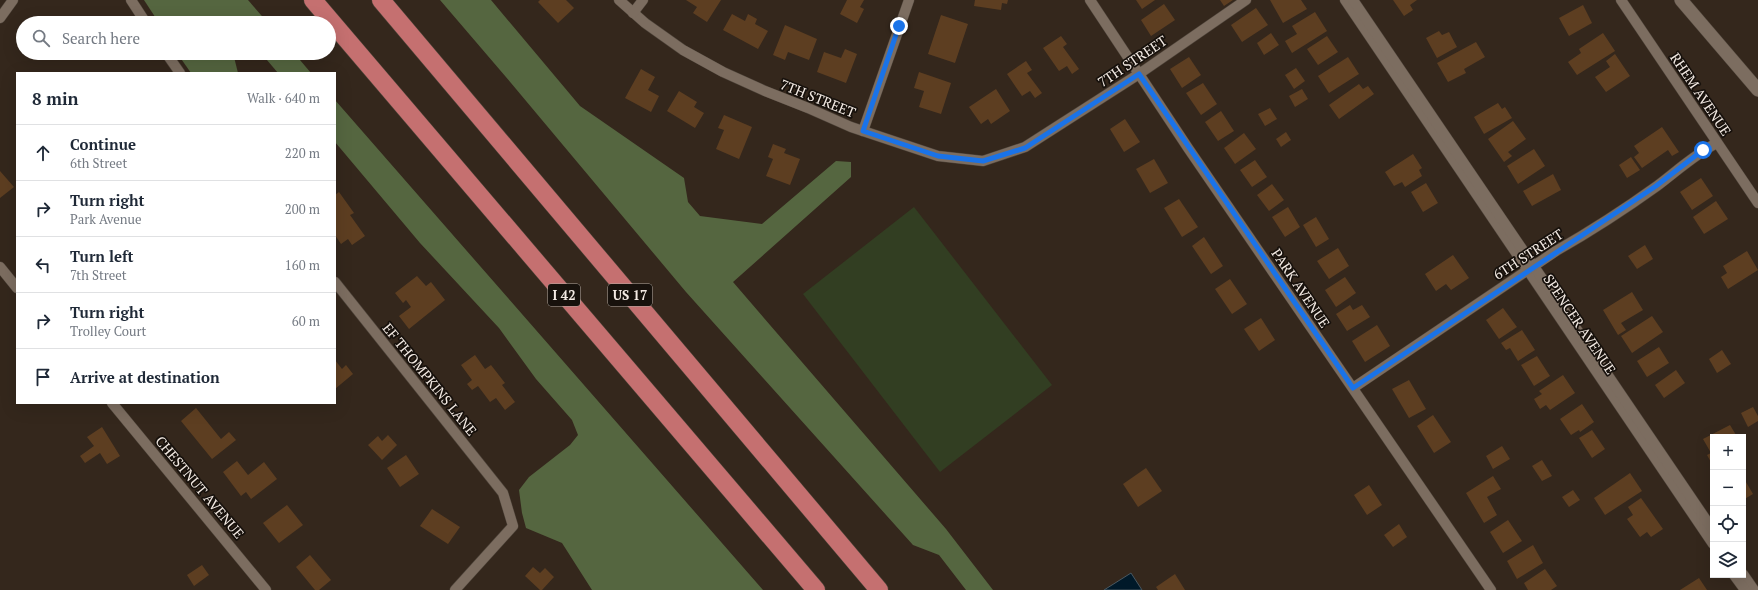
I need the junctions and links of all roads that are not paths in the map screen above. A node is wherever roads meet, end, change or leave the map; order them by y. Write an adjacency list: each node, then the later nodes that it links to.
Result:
1 (13, 0): 17 (street)
2 (131, 0): 15 (street)
3 (313, 0): 16 (highway, I 42)
4 (381, 0): 40 (highway, US 17)
5 (619, 0): 14 (street, 7TH STREET)
6 (643, 0): 14 (street)
7 (909, 0): 23 (street)
8 (1090, 0): 21 (street, PARK AVENUE)
9 (1246, 0): 21 (street, 7TH STREET)
10 (1344, 0): 27 (street, SPENCER AVENUE)
11 (1353, 0): 27 (street, SPENCER AVENUE)
12 (1621, 0): 24 (street, RHEM AVENUE)
13 (1682, 0): 22 (street)
14 (633, 12): 23 (street, 7TH STREET)
15 (141, 16)
16 (327, 16)
17 (0, 18)
18 (336, 27): 39 (highway, I 42)
19 (171, 60): 20 (street)
20 (179, 72)
21 (1139, 74): 23 (street, 7TH STREET); 30 (street, PARK AVENUE)
22 (1758, 90)
23 (863, 131)
24 (1717, 143): 25 (street, RHEM AVENUE); 27 (street, 6TH STREET)
25 (1758, 204)
26 (0, 267): 29 (street)
27 (1531, 269): 30 (street, 6TH STREET); 32 (street, SPENCER AVENUE); 33 (street, SPENCER AVENUE)
28 (336, 283): 38 (street, EF THOMPKINS LANE)
29 (16, 287)
30 (1353, 388): 41 (street, PARK AVENUE)
31 (113, 404): 37 (street, CHESTNUT AVENUE)
32 (1710, 526)
33 (1712, 542)
34 (1737, 578): 36 (street)
35 (1745, 578): 36 (street)
36 (1749, 588)
37 (266, 590)
38 (455, 590)
39 (816, 590)
40 (879, 590)
41 (1491, 590)

